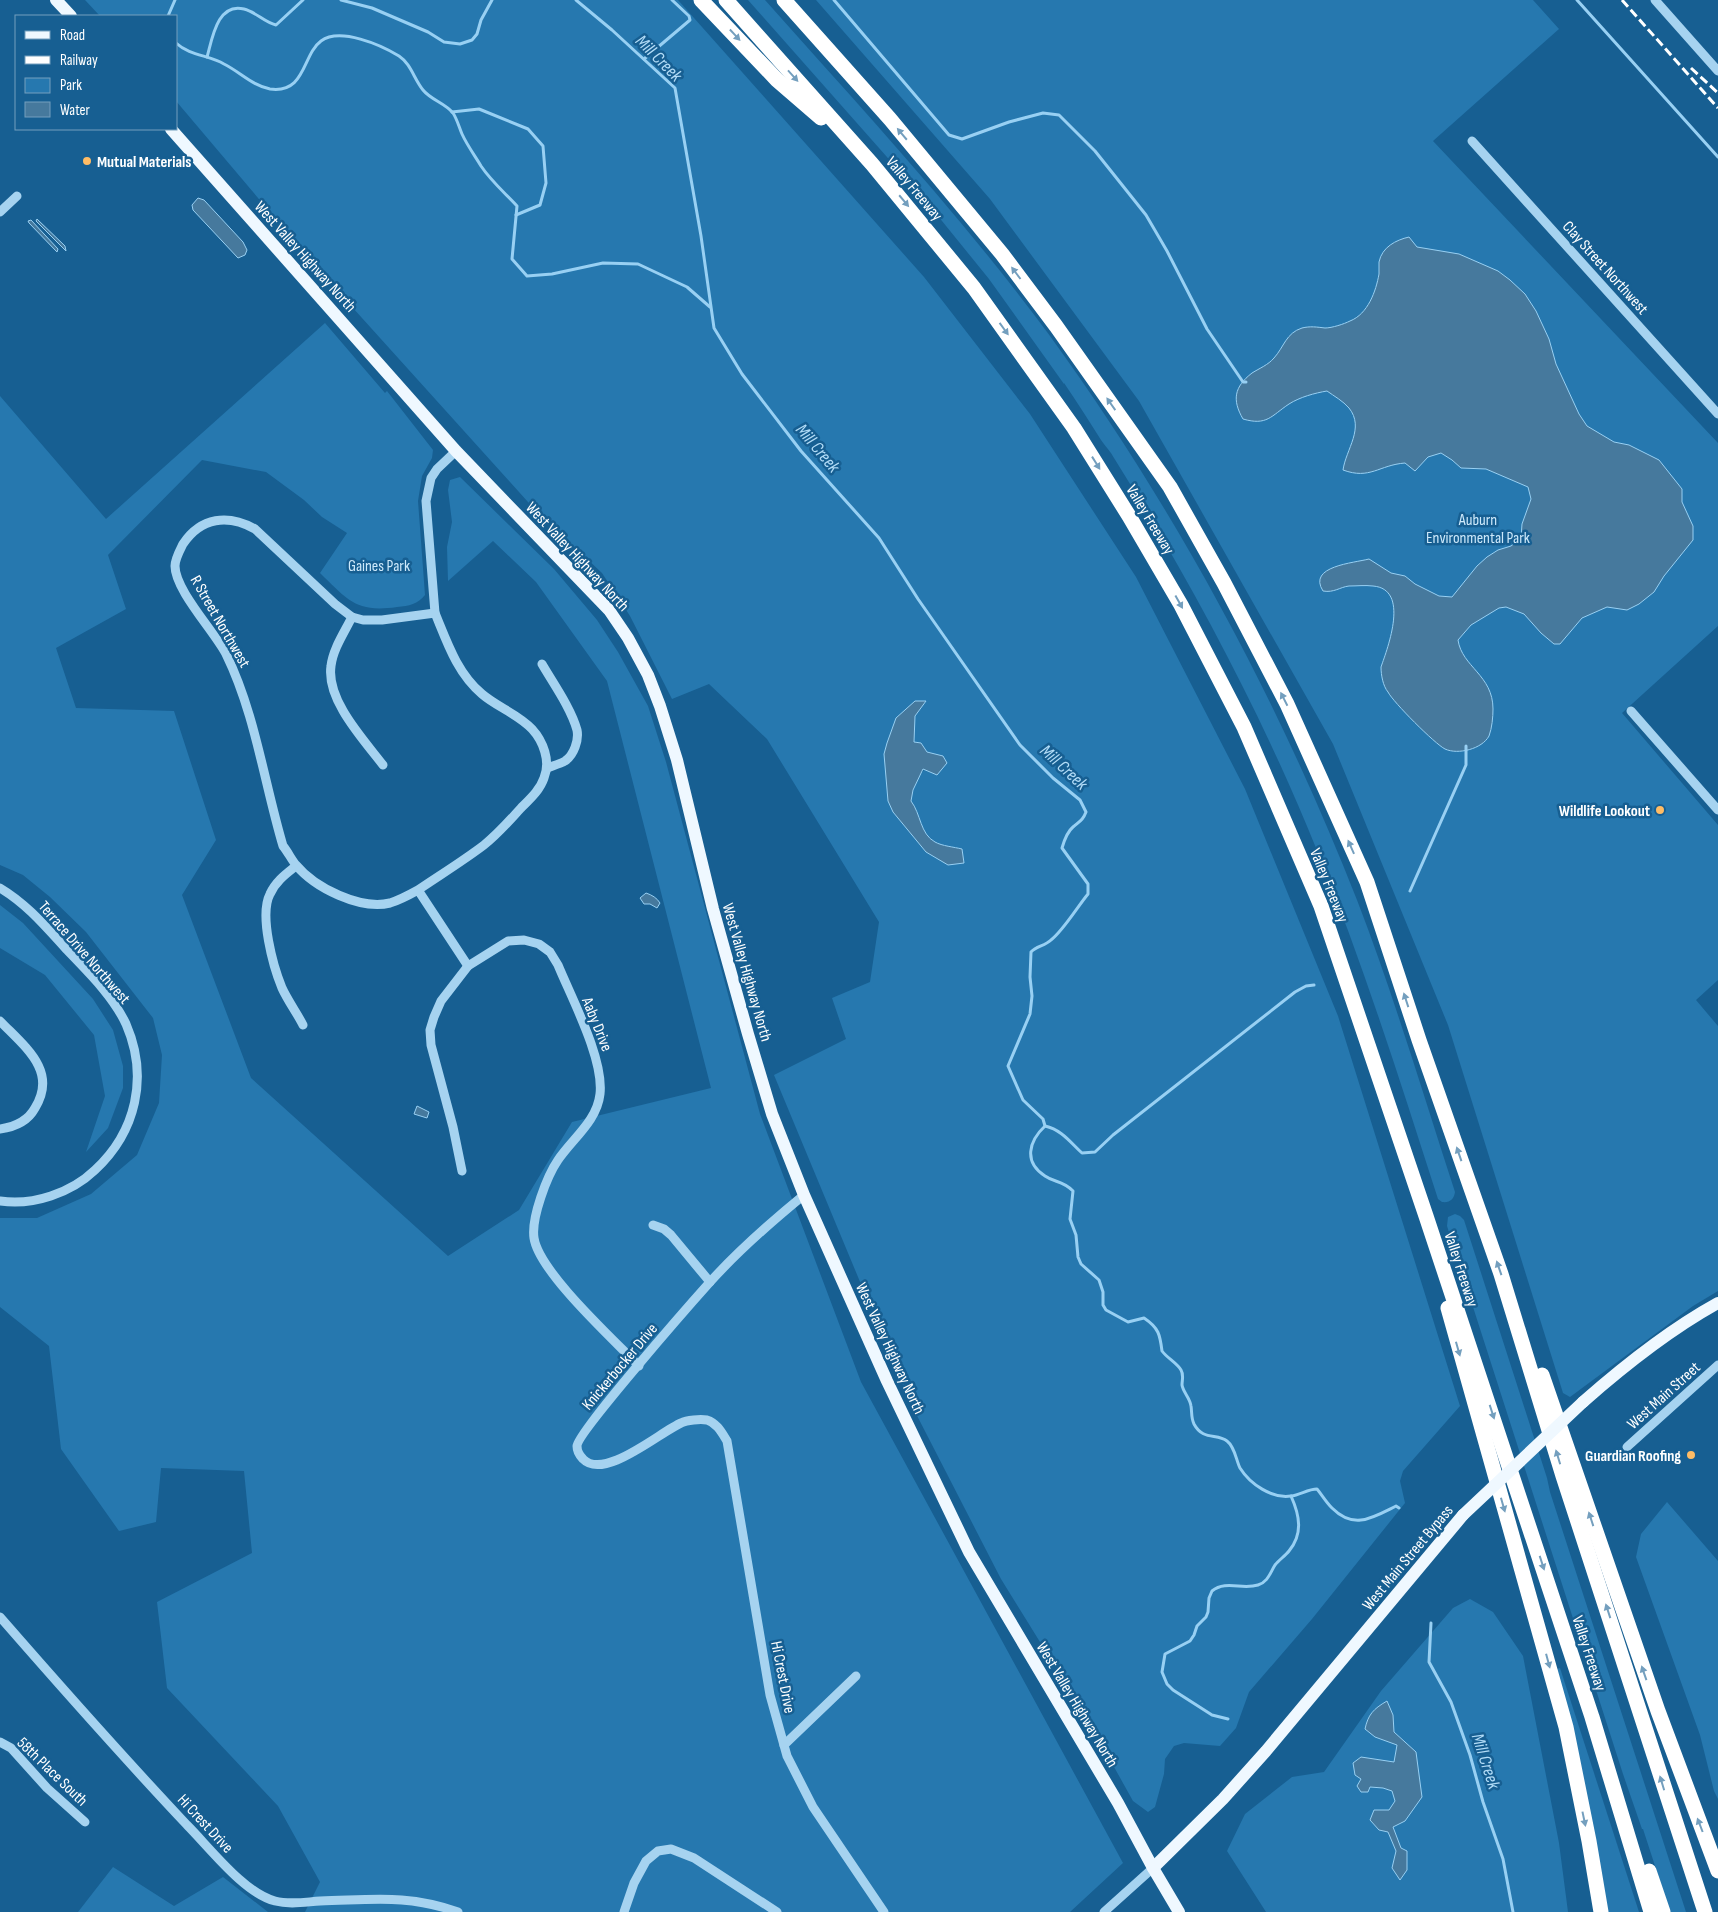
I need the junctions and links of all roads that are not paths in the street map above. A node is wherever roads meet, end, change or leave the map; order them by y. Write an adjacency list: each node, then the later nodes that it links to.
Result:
1 (56, 0): 6 (main road)
2 (701, 0): 10 (highway, one-way to 10)
3 (726, 0): 10 (highway, Valley Freeway, one-way to 10)
4 (786, 0): 35 (highway, Valley Freeway, one-way to 4)
5 (1655, 0): 7 (street)
6 (70, 15)
7 (1718, 71)
8 (172, 130): 14 (main road, West Valley Highway North)
9 (1472, 141): 13 (street, Clay Street Northwest)
10 (872, 164): 32 (highway, Valley Freeway, one-way to 32)
11 (17, 196): 12 (street)
12 (0, 212)
13 (1718, 414)
14 (456, 451): 15 (street); 30 (main road, West Valley Highway North)
15 (435, 613): 16 (street); 20 (street)
16 (352, 617): 19 (street); 22 (street, R Street Northwest)
17 (542, 664): 20 (street)
18 (1631, 711): 21 (street)
19 (384, 765)
20 (547, 768): 24 (street, R Street Northwest)
21 (1718, 810)
22 (296, 866): 24 (street, R Street Northwest); 27 (street)
23 (0, 888): 31 (street, Terrace Drive Northwest)
24 (418, 890): 25 (street)
25 (468, 966): 29 (street, Aaby Drive); 38 (street, Aaby Drive)
26 (0, 1022): 28 (street)
27 (303, 1025)
28 (0, 1129)
29 (462, 1172)
30 (804, 1194): 34 (street, Knickerbocker Drive); 47 (main road, West Valley Highway North)
31 (0, 1201)
32 (1426, 1216): 43 (highway, Valley Freeway, one-way to 43); 56 (highway, one-way to 56)
33 (653, 1225): 34 (street)
34 (710, 1282): 38 (street, Knickerbocker Drive)
35 (1507, 1292): 48 (highway, one-way to 35); 49 (highway, Valley Freeway, one-way to 35)
36 (1718, 1303): 47 (main road, West Main Street Bypass, bridge)
37 (1718, 1365): 40 (street, West Main Street)
38 (639, 1366): 39 (street, Knickerbocker Drive)
39 (716, 1425): 45 (street, Hi Crest Drive)
40 (1627, 1447)
41 (0, 1617): 50 (street, Hi Crest Drive)
42 (856, 1676): 45 (street)
43 (1592, 1717): 57 (highway, Valley Freeway); 58 (highway)
44 (0, 1742): 46 (street, 58th Place South)
45 (784, 1745): 53 (street, Hi Crest Drive)
46 (85, 1822)
47 (1153, 1868): 54 (street); 55 (main road, West Valley Highway North)
48 (1718, 1871)
49 (1699, 1893): 59 (highway, Valley Freeway); 60 (highway)
50 (458, 1912)
51 (624, 1912): 52 (street)
52 (777, 1912)
53 (884, 1912)
54 (1104, 1912)
55 (1179, 1912)
56 (1601, 1912)
57 (1651, 1912)
58 (1662, 1912)
59 (1705, 1912)
60 (1710, 1912)

